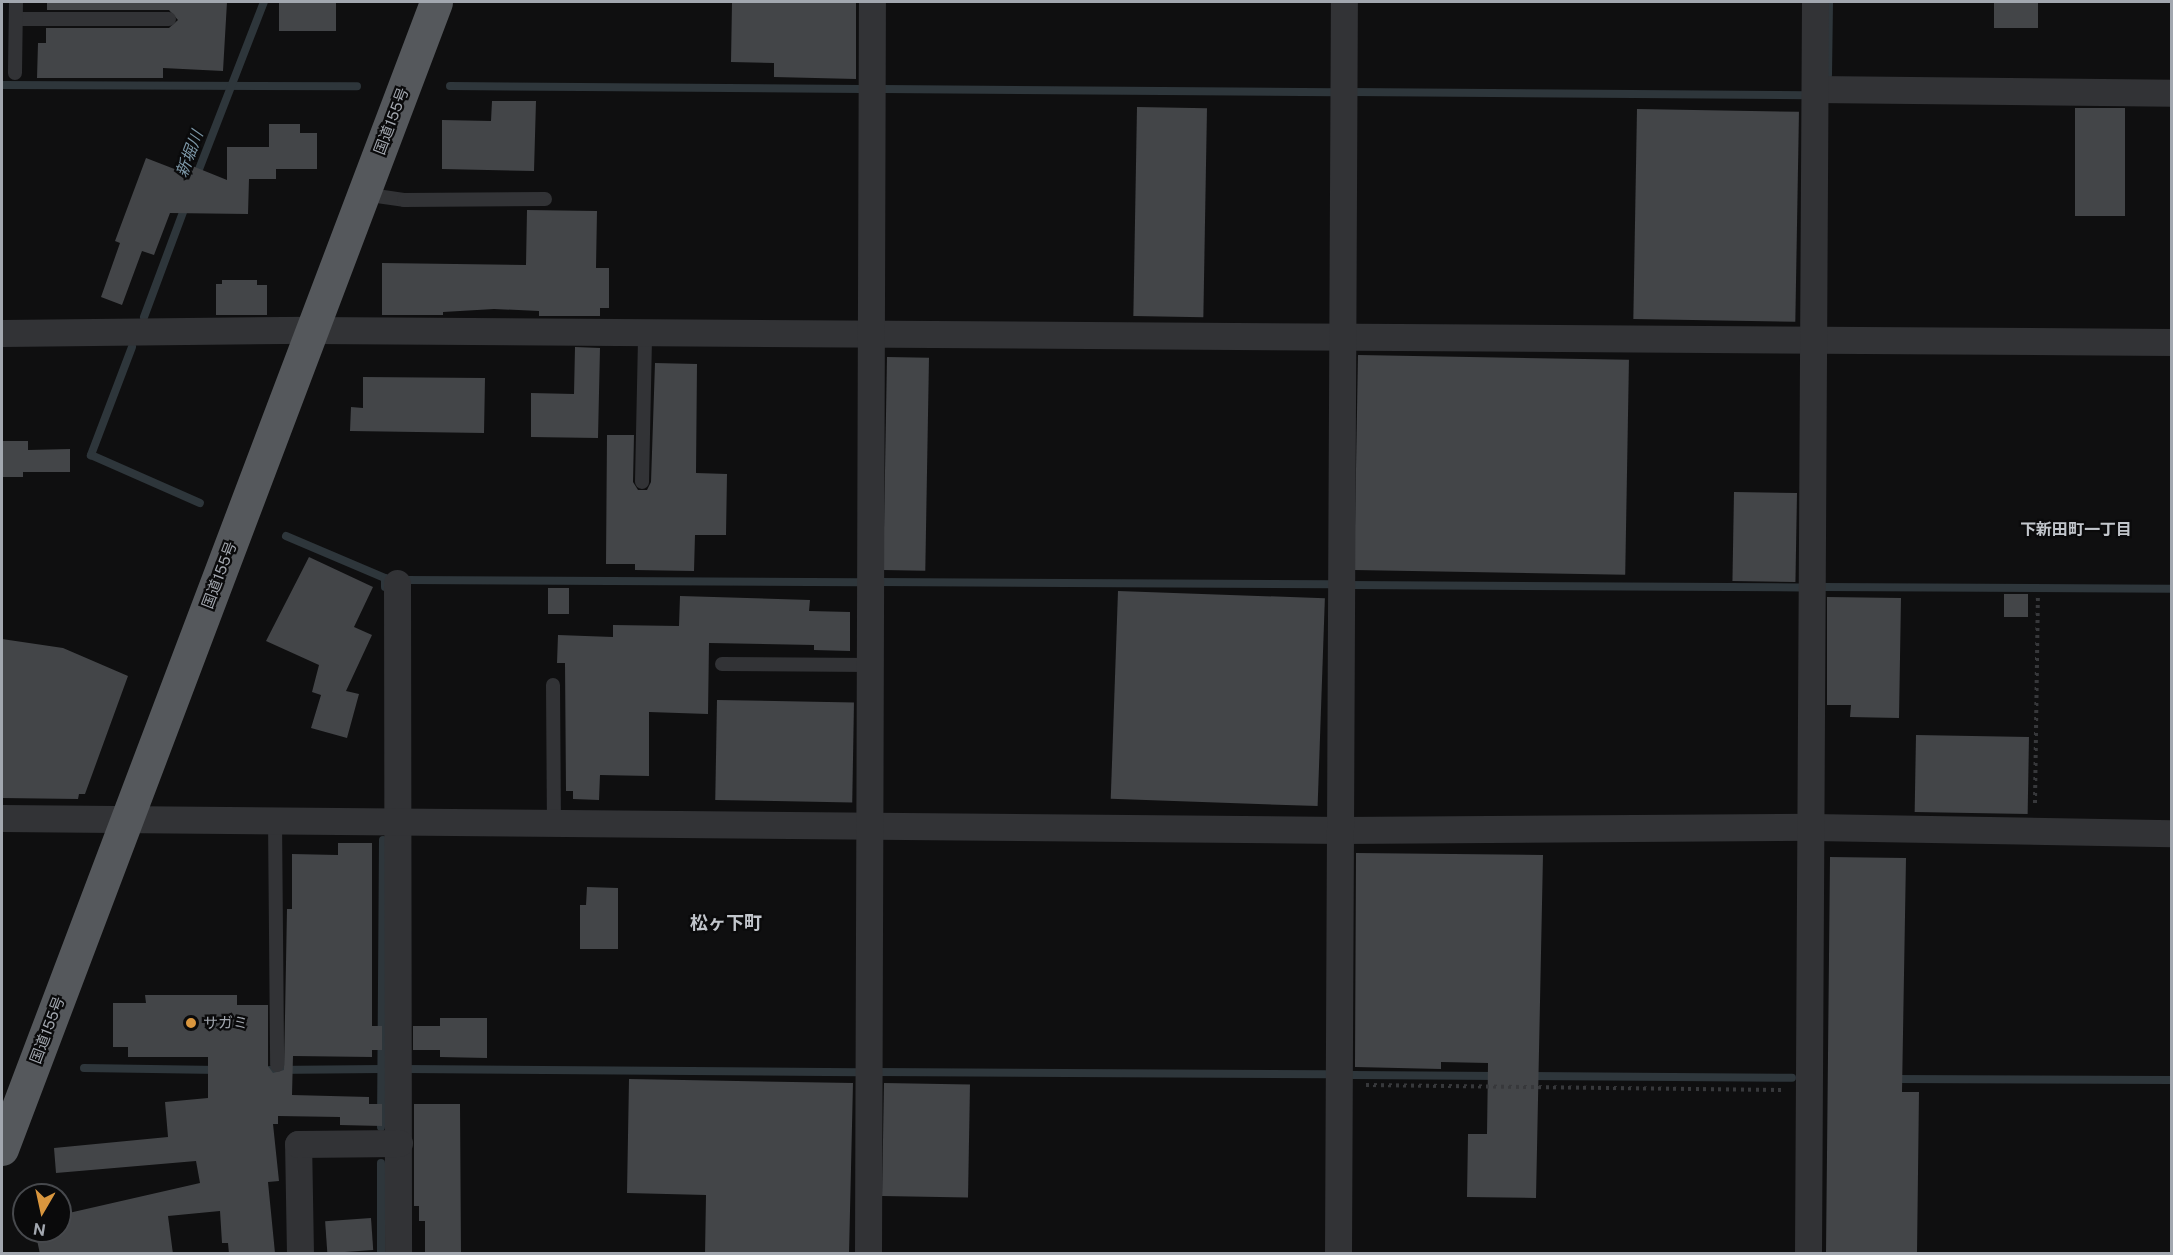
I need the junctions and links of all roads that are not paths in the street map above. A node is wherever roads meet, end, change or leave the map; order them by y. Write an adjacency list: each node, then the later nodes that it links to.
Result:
1 (16, 2): 6 (lane)
2 (436, 2): 11 (highway, 国道155号)
3 (872, 2): 16 (street)
4 (1344, 2): 17 (street)
5 (1815, 2): 9 (street)
6 (15, 19): 7 (lane); 8 (lane)
7 (169, 19)
8 (15, 73)
9 (1815, 89): 10 (street); 18 (street)
10 (2172, 93)
11 (363, 194): 12 (lane); 13 (highway, 国道155号)
12 (545, 199)
13 (312, 330): 14 (street); 15 (street); 26 (highway, 国道155号)
14 (2, 333)
15 (645, 334): 16 (street); 20 (lane)
16 (871, 335): 17 (street); 23 (street)
17 (1340, 338): 18 (street); 32 (street)
18 (1814, 342): 19 (street); 31 (street)
19 (2172, 342)
20 (642, 482)
21 (397, 583): 28 (street)
22 (722, 664): 23 (lane)
23 (870, 664): 30 (street)
24 (553, 685): 29 (lane)
25 (2, 818): 26 (street)
26 (126, 819): 27 (street); 36 (highway, 国道155号)
27 (275, 819): 28 (street); 34 (lane)
28 (399, 820): 29 (street); 35 (street)
29 (554, 822): 30 (street)
30 (870, 825): 32 (street); 39 (street)
31 (1813, 827): 32 (street); 33 (street); 41 (street)
32 (1341, 830): 40 (street)
33 (2172, 833)
34 (278, 1065)
35 (399, 1143): 37 (street); 38 (street)
36 (2, 1149)
37 (300, 1254)
38 (398, 1254)
39 (868, 1254)
40 (1338, 1254)
41 (1808, 1254)

